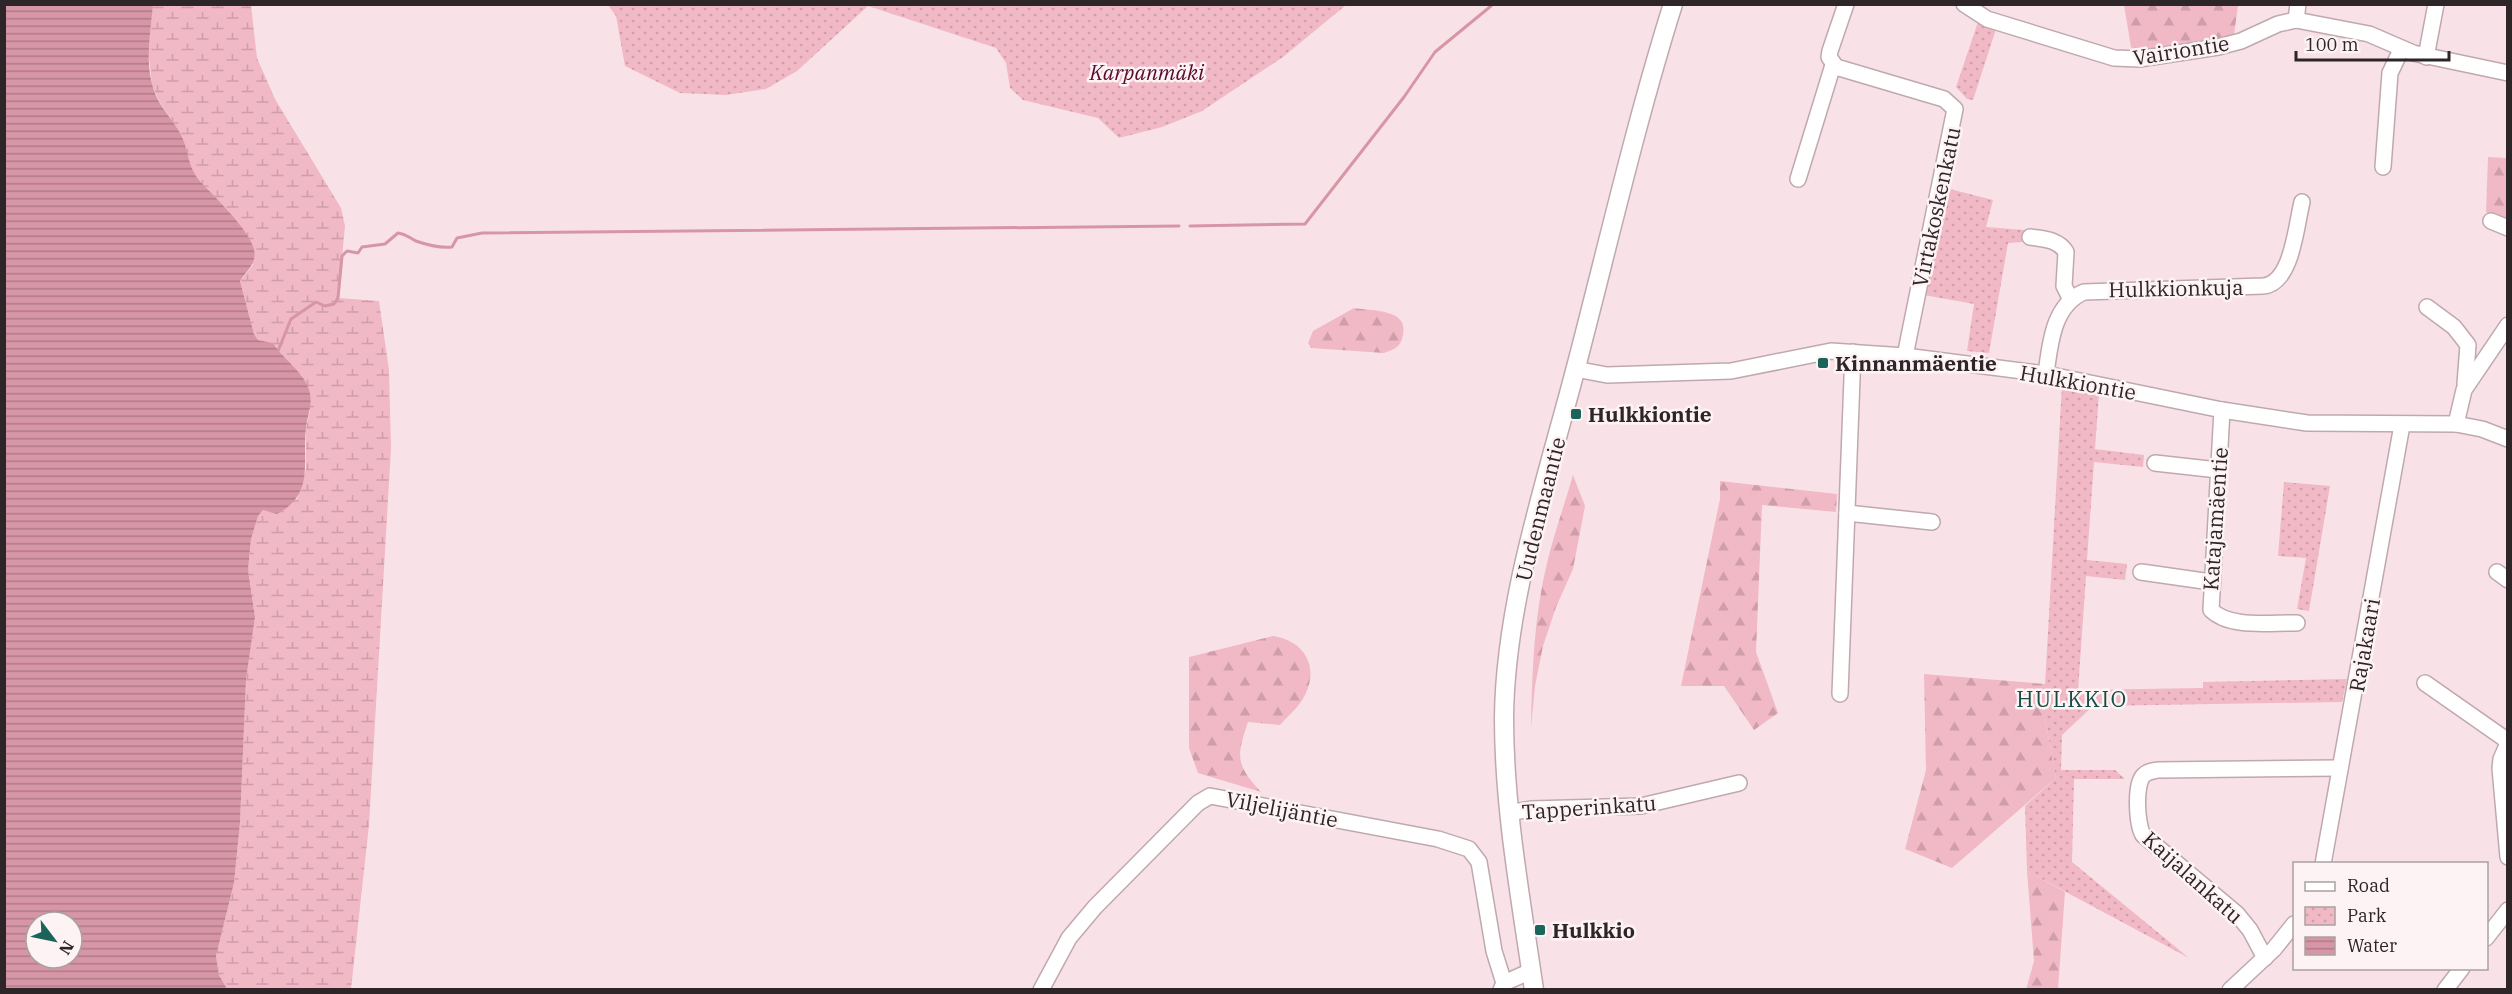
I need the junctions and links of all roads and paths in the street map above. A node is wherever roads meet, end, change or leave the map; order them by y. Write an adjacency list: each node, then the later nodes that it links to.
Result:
1 (1672, 4): 22 (main road, Uudenmaantie)
2 (1846, 4): 9 (street)
3 (1964, 4): 6 (street, Vairiontie)
4 (2298, 4): 6 (street)
5 (2436, 4): 8 (street)
6 (2296, 20): 7 (street)
7 (2401, 50): 8 (street); 11 (street)
8 (2426, 57): 10 (street)
9 (1833, 65): 12 (street); 21 (street, Virtakoskenkatu)
10 (2508, 74)
11 (2384, 167)
12 (1798, 179)
13 (2302, 202): 17 (street, Hulkkionkuja)
14 (2491, 220): 15 (street)
15 (2508, 228)
16 (2030, 237): 17 (street)
17 (2071, 300): 23 (street)
18 (2427, 307): 24 (street)
19 (2508, 325): 24 (street)
20 (1853, 352): 21 (street, Hulkkiontie); 22 (street, Hulkkiontie); 31 (street)
21 (1905, 356): 23 (street, Hulkkiontie)
22 (1575, 369): 41 (main road, Uudenmaantie)
23 (2046, 374): 25 (street, Hulkkiontie)
24 (2464, 390): 26 (street)
25 (2222, 410): 27 (street, Hulkkiontie); 30 (street, Katajamäentie)
26 (2456, 424): 27 (street, Hulkkiontie); 28 (street, Hulkkiontie)
27 (2402, 425): 39 (street, Rajakaari)
28 (2508, 439)
29 (2156, 463): 30 (street)
30 (2218, 470): 34 (street, Katajamäentie)
31 (1847, 513): 32 (street); 37 (street)
32 (1932, 522)
33 (2141, 572): 34 (street)
34 (2211, 582): 35 (street, Katajamäentie)
35 (2297, 623)
36 (2426, 683): 38 (street)
37 (1840, 694)
38 (2508, 742): 42 (street)
39 (2340, 768): 43 (street, Rajakaari); 47 (street, Kaijalankatu)
40 (1739, 783): 41 (street, Tapperinkatu)
41 (1509, 813): 49 (main road, Uudenmaantie)
42 (2508, 857)
43 (2323, 862)
44 (2508, 910): 46 (street)
45 (2293, 926): 47 (street)
46 (2488, 937)
47 (2265, 958): 53 (street)
48 (2461, 970): 54 (street)
49 (1532, 971): 50 (street); 52 (main road, Uudenmaantie)
50 (1503, 986): 51 (street, Viljelijäntie)
51 (1041, 990)
52 (1534, 990)
53 (2230, 990)
54 (2445, 990)

